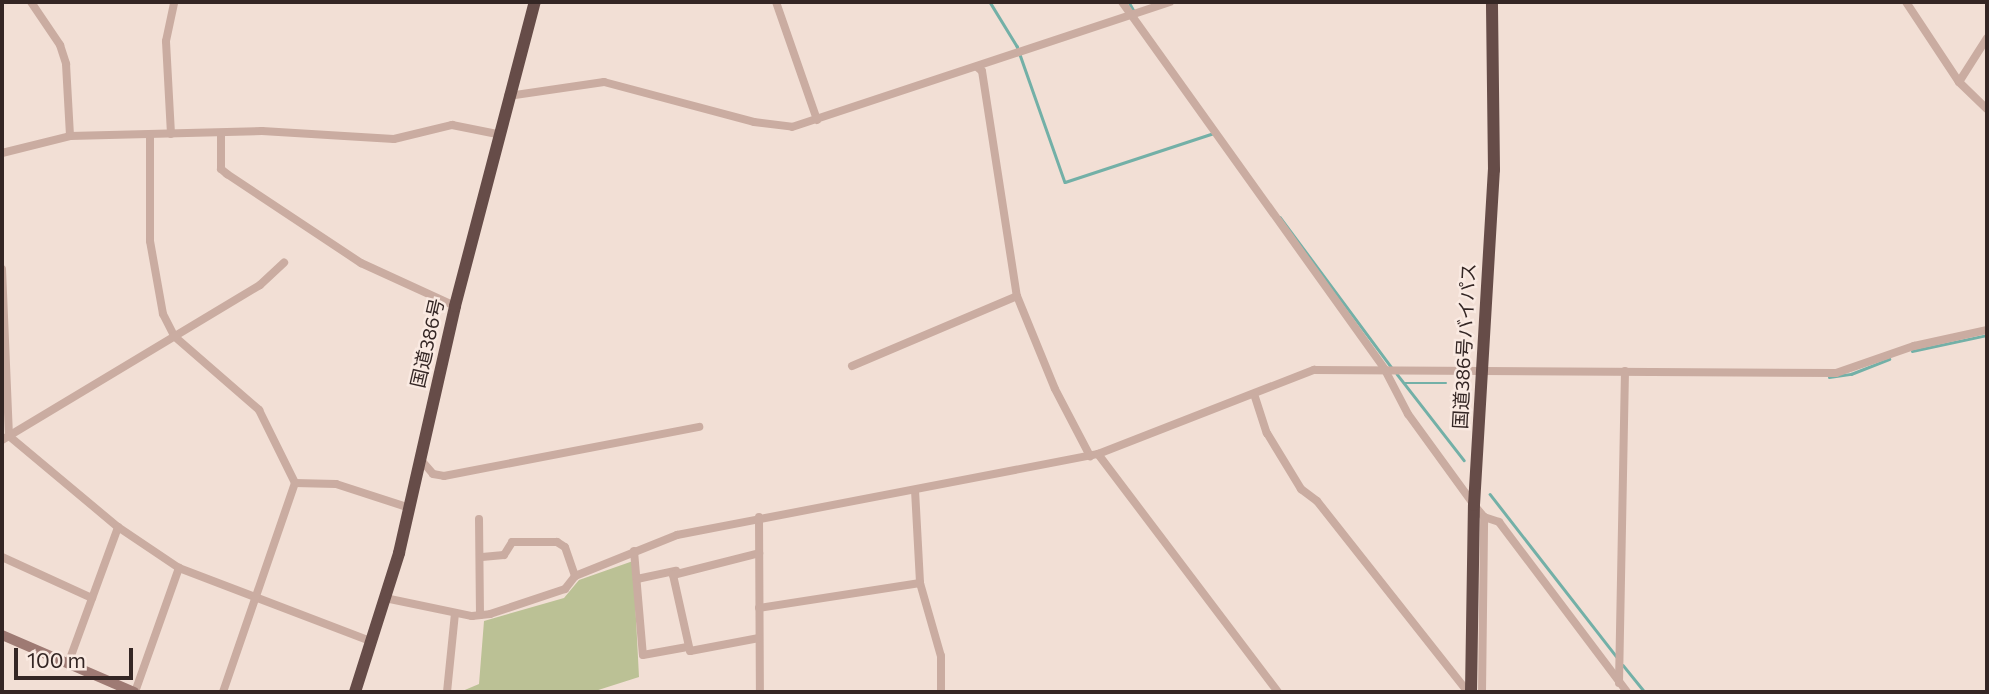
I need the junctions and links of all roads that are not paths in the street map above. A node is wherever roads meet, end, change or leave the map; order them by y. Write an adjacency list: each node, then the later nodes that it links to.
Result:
1 (31, 2): 20 (street)
2 (173, 2): 16 (street)
3 (535, 2): 13 (highway, 国道386号)
4 (776, 2): 15 (street)
5 (1122, 2): 9 (street)
6 (1171, 2): 9 (street)
7 (1492, 2): 31 (highway, 国道386号バイパス)
8 (1906, 2): 12 (street)
9 (1129, 15): 11 (street); 32 (street)
10 (1987, 38): 12 (street)
11 (977, 67): 15 (street); 25 (street)
12 (1959, 82): 14 (street)
13 (508, 96): 15 (street); 17 (highway, 国道386号)
14 (1987, 109)
15 (817, 120)
16 (171, 134): 18 (street); 19 (street)
17 (497, 134): 19 (street); 26 (highway, 国道386号)
18 (150, 135): 20 (street); 29 (street)
19 (221, 135): 26 (street)
20 (70, 136): 21 (street)
21 (2, 153): 22 (street)
22 (2, 162)
23 (285, 263): 29 (street)
24 (2, 269): 27 (street)
25 (1017, 296): 30 (street); 37 (street)
26 (455, 306): 38 (highway, 国道386号)
27 (4, 317): 36 (street)
28 (1987, 330): 33 (street)
29 (174, 335): 36 (street); 39 (street)
30 (852, 366)
31 (1482, 369): 32 (street); 33 (street); 41 (highway, 国道386号バイパス)
32 (1385, 370): 34 (street); 41 (street)
33 (1625, 374): 67 (street)
34 (1255, 397): 37 (street); 75 (street)
35 (699, 426): 38 (street)
36 (5, 438): 46 (street)
37 (1094, 455): 40 (street); 74 (street)
38 (421, 460): 42 (highway, 国道386号)
39 (295, 482): 42 (street); 56 (street)
40 (915, 490): 43 (street); 55 (street)
41 (1474, 505): 44 (street); 75 (highway, 国道386号バイパス)
42 (410, 508): 58 (highway, 国道386号)
43 (759, 517): 47 (street); 48 (street)
44 (1484, 517): 67 (street); 76 (street)
45 (479, 519): 50 (street)
46 (118, 527): 51 (street); 57 (street)
47 (634, 551): 53 (street); 54 (street)
48 (759, 553): 52 (street); 59 (street)
49 (2, 557): 57 (street)
50 (482, 557): 53 (street); 61 (street)
51 (179, 568): 56 (street); 68 (street)
52 (676, 571): 54 (street); 65 (street)
53 (575, 576): 61 (street)
54 (637, 579): 65 (street)
55 (920, 583): 59 (street); 73 (street)
56 (258, 594): 64 (street); 69 (street)
57 (92, 598): 66 (street)
58 (385, 598): 60 (street); 64 (highway, 国道386号)
59 (759, 608): 63 (street)
60 (455, 613): 61 (street); 71 (street)
61 (480, 615)
62 (3, 636): 66 (main road)
63 (759, 638): 65 (street); 72 (street)
64 (370, 640): 70 (highway, 国道386号)
65 (687, 647)
66 (68, 664): 68 (main road)
67 (1619, 683): 77 (street)
68 (135, 692)
69 (223, 692)
70 (355, 692)
71 (447, 692)
72 (760, 692)
73 (941, 692)
74 (1278, 692)
75 (1470, 692)
76 (1482, 692)
77 (1627, 692)

